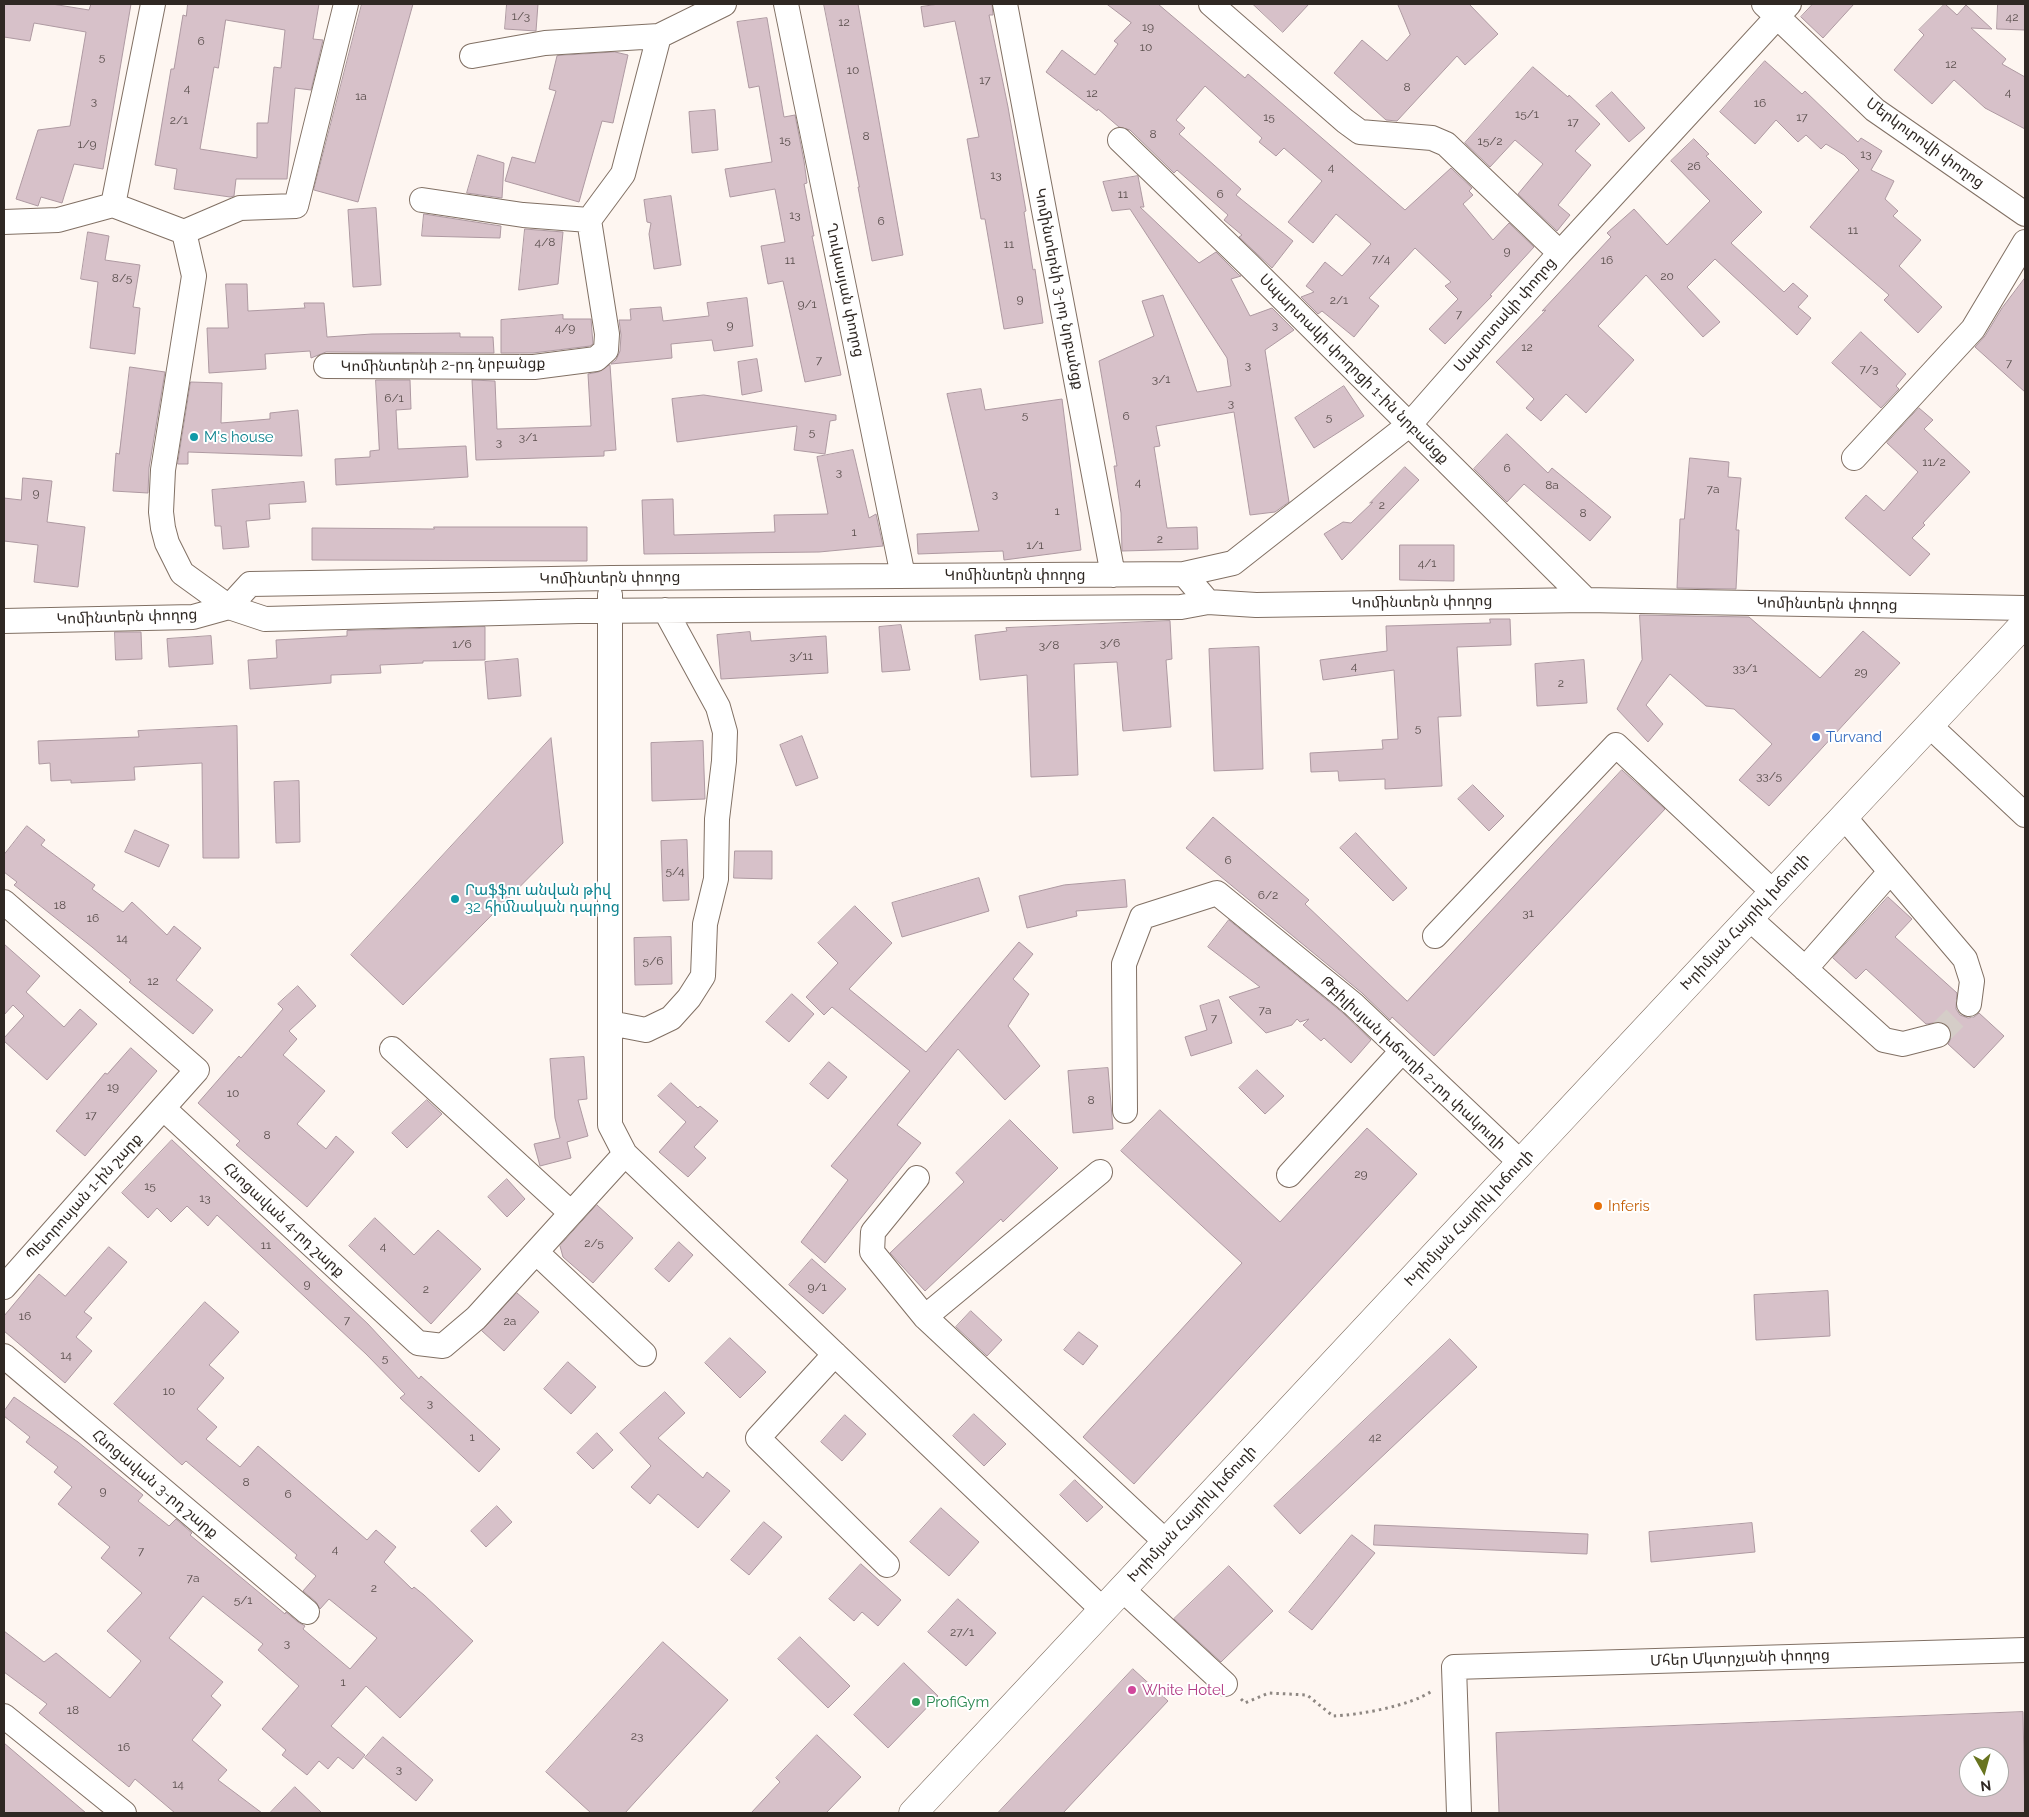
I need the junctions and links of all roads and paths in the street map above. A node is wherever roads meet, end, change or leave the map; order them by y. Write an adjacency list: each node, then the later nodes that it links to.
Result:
1 (153, 4): 12 (street)
2 (346, 4): 16 (street)
3 (724, 4): 8 (street)
4 (786, 4): 24 (street, Ղուկասյան փողոց)
5 (1005, 4): 23 (street, Կոմինտերնի 3-րդ նրբանցք)
6 (1211, 4): 18 (street)
7 (1777, 8): 13 (street, Մերկուրովի փողոց); 18 (street, Սպարտակի փողոց)
8 (659, 36): 9 (street); 14 (street)
9 (472, 56)
10 (1120, 140): 20 (street, Սպարտակի փողոցի 1-ին նրբանցք)
11 (422, 200): 14 (street)
12 (113, 205): 15 (street); 16 (street)
13 (2025, 214)
14 (589, 220): 19 (street, Կոմինտերնի 2-րդ նրբանցք)
15 (4, 222)
16 (184, 232): 28 (street, Կոմինտերն փողոց)
17 (2025, 242): 21 (street)
18 (1560, 253): 20 (street, Սպարտակի փողոց)
19 (326, 366)
20 (1410, 424): 22 (street, Սպարտակի փողոց); 26 (street, Սպարտակի փողոցի 1-ին նրբանցք)
21 (1854, 458)
22 (1184, 574): 23 (street, Կոմինտերն փողոց); 27 (street)
23 (1113, 575): 24 (street, Կոմինտերն փողոց)
24 (903, 576): 25 (street, Կոմինտերն փողոց)
25 (610, 578): 28 (street, Կոմինտերն փողոց); 31 (street)
26 (1586, 600): 27 (street, Կոմինտերն փողոց); 29 (street, Կոմինտերն փողոց)
27 (1208, 602): 30 (street, Կոմինտերն փողոց)
28 (229, 607): 31 (street, Կոմինտերն փողոց); 32 (street, Կոմինտերն փողոց)
29 (2025, 608)
30 (665, 610): 31 (street, Կոմինտերն փողոց); 44 (street)
31 (610, 611): 44 (street)
32 (4, 621)
33 (2025, 622): 34 (highway, Խրիմյան Հայրիկ խճուղի)
34 (1930, 726): 35 (street); 36 (highway, Խրիմյան Հայրիկ խճուղի)
35 (2025, 815)
36 (1844, 817): 37 (street); 38 (highway, Խրիմյան Հայրիկ խճուղի)
37 (1890, 872): 42 (street); 43 (street)
38 (1773, 892): 40 (highway, Խրիմյան Հայրիկ խճուղի); 41 (street)
39 (4, 902): 48 (street)
40 (1749, 918): 42 (street); 51 (highway, Խրիմյան Հայրիկ խճուղի)
41 (1435, 936)
42 (1805, 969): 45 (street)
43 (1969, 1004)
44 (610, 1023): 50 (street)
45 (1938, 1035)
46 (392, 1049): 55 (street)
47 (1402, 1051): 49 (street, Թբիլիսյան խճուղի 2-րդ փակուղի); 51 (street, Թբիլիսյան խճուղի 2-րդ փակուղի); 53 (street)
48 (163, 1108): 56 (street, Հնոցավան 4-րդ շարք); 57 (street, Պետրոսյան 1-ին շարք)
49 (1125, 1111)
50 (625, 1154): 55 (street, Հնոցավան 4-րդ շարք); 60 (street)
51 (1520, 1162): 62 (highway, Խրիմյան Հայրիկ խճուղի)
52 (1100, 1172): 58 (street)
53 (1289, 1175)
54 (917, 1178): 58 (street)
55 (571, 1213): 56 (street, Հնոցավան 4-րդ շարք)
56 (536, 1252): 59 (street)
57 (4, 1287)
58 (925, 1317): 62 (street)
59 (644, 1354)
60 (835, 1354): 63 (street); 65 (street)
61 (4, 1356): 66 (street, Հնոցավան 3-րդ շարք)
62 (1166, 1542): 64 (highway, Խրիմյան Հայրիկ խճուղի)
63 (887, 1565)
64 (1122, 1589): 65 (highway, Խրիմյան Հայրիկ խճուղի); 69 (street)
65 (1103, 1610): 72 (highway, Խրիմյան Հայրիկ խճուղի)
66 (307, 1612)
67 (2025, 1650): 68 (street, Մհեր Մկտրչյանի փողոց)
68 (1455, 1671): 69 (path); 73 (street)
69 (1225, 1684)
70 (4, 1716): 71 (street)
71 (124, 1813)
72 (913, 1813)
73 (1459, 1813)

